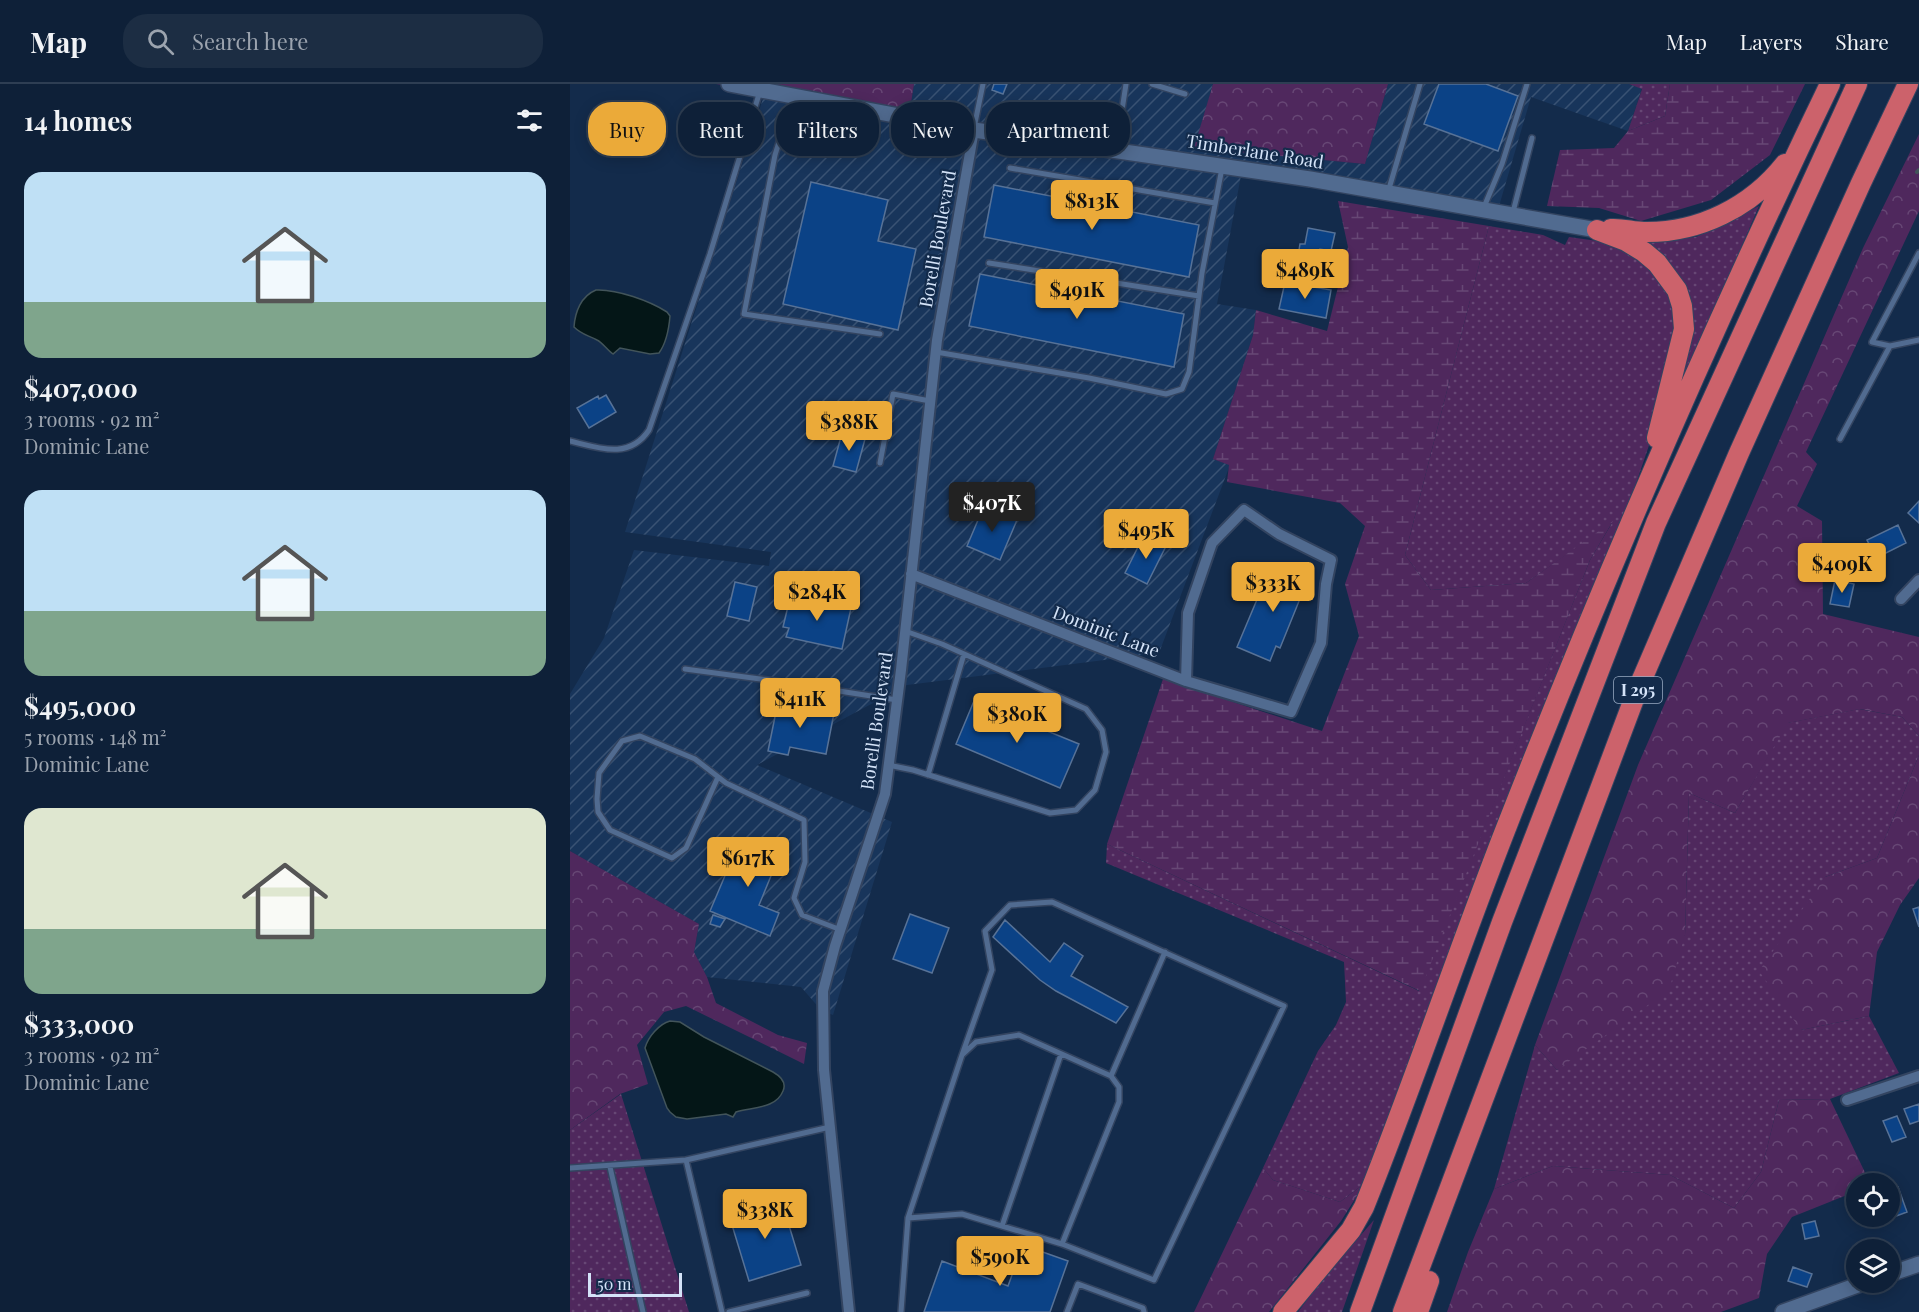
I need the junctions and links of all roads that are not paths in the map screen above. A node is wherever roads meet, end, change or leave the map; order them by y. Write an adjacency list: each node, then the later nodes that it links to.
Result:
1 (729, 84): 10 (street, Timberlane Road)
2 (983, 84): 15 (lane)
3 (1126, 84): 13 (lane)
4 (1152, 84): 11 (lane)
5 (1420, 84): 23 (lane)
6 (1527, 84): 25 (lane)
7 (1830, 84): 18 (highway)
8 (1857, 84): 78 (highway, I 295)
9 (1908, 84): 48 (highway, I 295)
10 (761, 90): 12 (street, Timberlane Road); 37 (lane)
11 (1185, 94)
12 (794, 96): 14 (street, Timberlane Road); 31 (lane)
13 (1123, 102)
14 (891, 114)
15 (974, 130): 16 (street, Timberlane Road)
16 (986, 132)
17 (1532, 138): 26 (lane)
18 (1802, 143): 27 (highway); 39 (highway)
19 (1130, 153): 21 (street, Timberlane Road)
20 (970, 156): 34 (street, Borelli Boulevard)
21 (1222, 166): 23 (street, Timberlane Road); 24 (lane)
22 (1010, 168): 24 (lane)
23 (1388, 192): 25 (street, Timberlane Road)
24 (1215, 202): 30 (lane)
25 (1484, 208): 26 (street, Timberlane Road)
26 (1512, 214): 27 (street, Timberlane Road)
27 (1597, 230): 39 (highway)
28 (1919, 253): 33 (lane)
29 (989, 262): 30 (lane)
30 (1199, 296): 34 (lane)
31 (880, 334)
32 (1919, 340): 33 (lane)
33 (1890, 346): 36 (lane)
34 (936, 352): 35 (street, Borelli Boulevard)
35 (930, 401): 38 (lane); 40 (street, Borelli Boulevard)
36 (1840, 439)
37 (570, 441)
38 (880, 463)
39 (1643, 492): 77 (highway)
40 (911, 574): 43 (street, Borelli Boulevard); 46 (street, Dominic Lane)
41 (1919, 580): 42 (street)
42 (1901, 599)
43 (905, 632): 44 (lane); 47 (street, Borelli Boulevard)
44 (964, 654): 50 (lane); 50 (lane)
45 (685, 669): 47 (lane)
46 (1186, 681): 46 (street, Dominic Lane)
47 (897, 699): 49 (street, Borelli Boulevard)
48 (1618, 738): 79 (highway, I 295); 80 (highway)
49 (888, 765): 50 (lane); 52 (street, Borelli Boulevard)
50 (928, 775)
51 (718, 777): 51 (lane); 52 (lane)
52 (841, 930): 59 (street, Borelli Boulevard)
53 (1165, 952): 55 (lane); 56 (lane); 65 (lane)
54 (1061, 1054): 55 (lane); 56 (lane); 64 (lane)
55 (962, 1055): 63 (lane)
56 (1111, 1076): 65 (lane)
57 (1919, 1076): 58 (street)
58 (1847, 1100)
59 (830, 1127): 60 (lane); 73 (street, Borelli Boulevard)
60 (686, 1160): 61 (lane); 71 (lane)
61 (610, 1167): 62 (lane); 70 (lane)
62 (570, 1168)
63 (908, 1218): 64 (lane); 74 (lane)
64 (1002, 1226): 65 (lane)
65 (1062, 1244)
66 (1919, 1264): 67 (street)
67 (1900, 1271)
68 (1846, 1289): 81 (street)
69 (807, 1293): 72 (lane)
70 (643, 1312)
71 (722, 1312)
72 (729, 1312)
73 (849, 1312)
74 (901, 1312)
75 (1067, 1312): 76 (lane)
76 (1144, 1312)
77 (1283, 1312)
78 (1360, 1312)
79 (1403, 1312)
80 (1418, 1312)
81 (1783, 1312)

